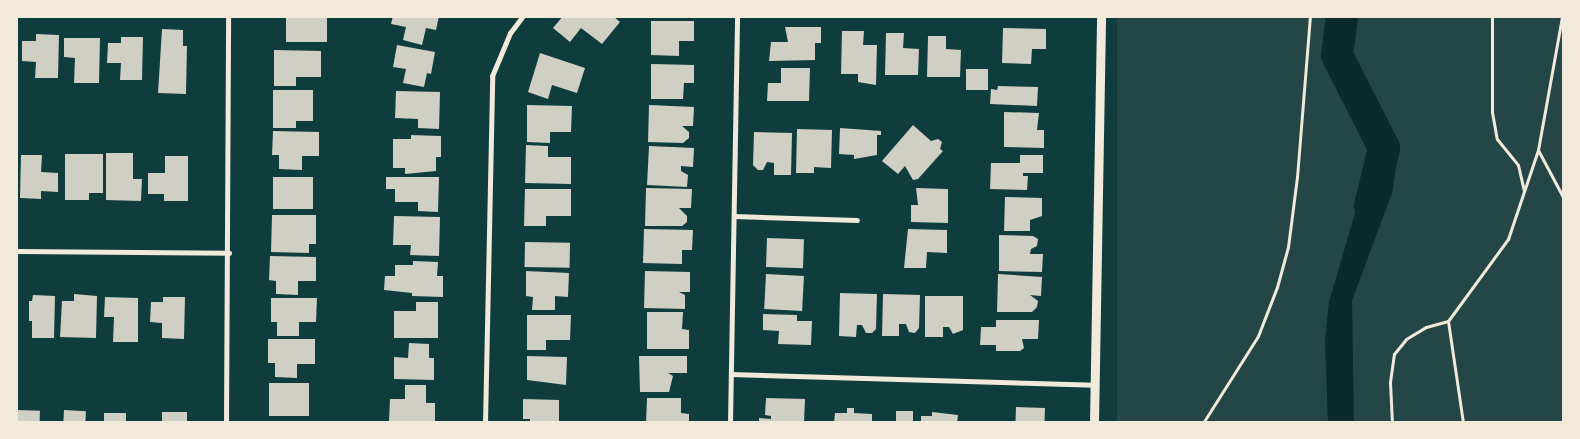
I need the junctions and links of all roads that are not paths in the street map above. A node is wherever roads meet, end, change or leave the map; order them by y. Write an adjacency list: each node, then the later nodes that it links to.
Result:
1 (228, 16): 8 (street)
2 (523, 16): 12 (street)
3 (737, 16): 5 (street)
4 (1102, 16): 10 (street)
5 (734, 216): 6 (street); 9 (street)
6 (857, 220)
7 (16, 251): 8 (street)
8 (229, 253): 11 (street)
9 (731, 374): 10 (street); 13 (street)
10 (1095, 385): 14 (street)
11 (226, 423)
12 (485, 423)
13 (730, 423)
14 (1094, 423)

